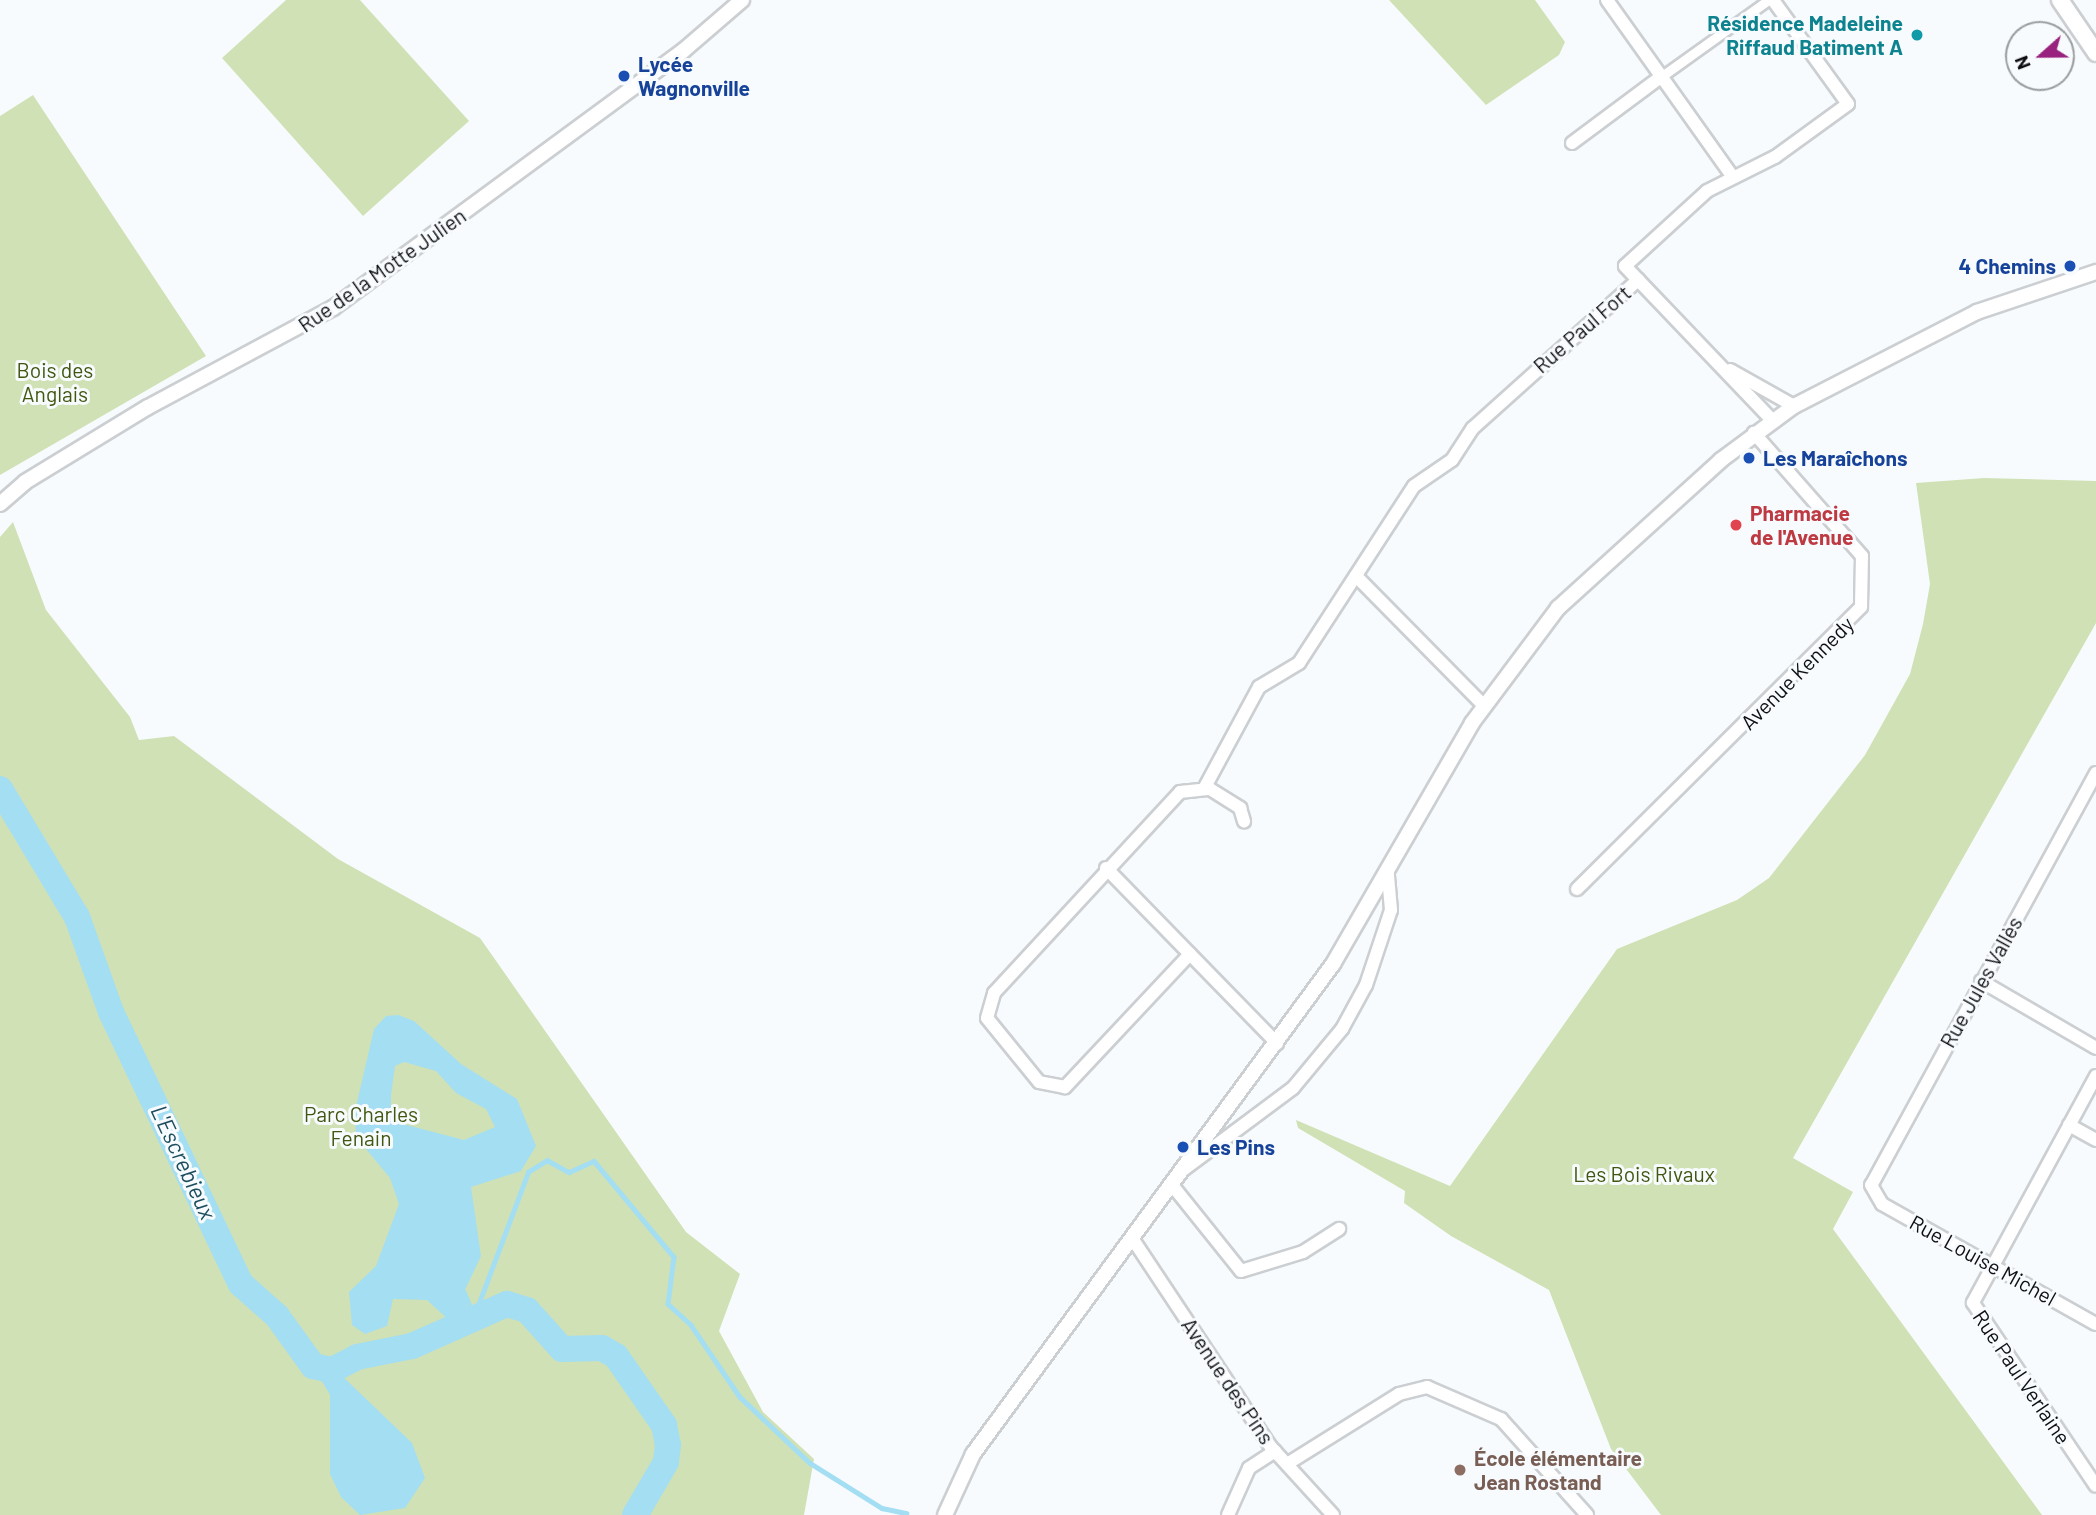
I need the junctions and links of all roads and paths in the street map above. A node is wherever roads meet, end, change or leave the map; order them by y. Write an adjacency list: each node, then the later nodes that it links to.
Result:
1 (742, 0): 15 (street, Rue de la Motte Julien)
2 (1607, 0): 6 (street)
3 (1771, 0): 6 (street); 8 (street)
4 (2060, 0): 5 (main road)
5 (2096, 54)
6 (1662, 76): 7 (street); 8 (street)
7 (1573, 143)
8 (1732, 176): 10 (street)
9 (2096, 272): 12 (street)
10 (1638, 279): 11 (street); 16 (street, Rue Paul Fort)
11 (1718, 363): 12 (street); 13 (street)
12 (1794, 405): 13 (street)
13 (1772, 421): 14 (street)
14 (1754, 433): 17 (street); 23 (street, Avenue Kennedy)
15 (0, 504)
16 (1356, 576): 17 (street); 19 (street, Rue Paul Fort)
17 (1483, 705): 22 (street)
18 (2096, 773): 25 (street, Rue Jules Vallès)
19 (1205, 787): 20 (street); 21 (street)
20 (1244, 821)
21 (1106, 868): 24 (street); 24 (street)
22 (1388, 873): 26 (street); 31 (street)
23 (1577, 889)
24 (1190, 954): 26 (street)
25 (1981, 981): 27 (street); 33 (street, Rue Jules Vallès)
26 (1277, 1043): 31 (street)
27 (2096, 1048)
28 (2096, 1076): 29 (street, Rue Paul Verlaine)
29 (2069, 1125): 30 (street); 36 (street, Rue Paul Verlaine)
30 (2096, 1140)
31 (1182, 1171): 32 (street)
32 (1172, 1185): 34 (street); 35 (street)
33 (1873, 1193): 36 (street, Rue Louise Michel)
34 (1339, 1229)
35 (1132, 1238): 38 (street, Avenue des Pins); 41 (street)
36 (1993, 1265): 37 (street, Rue Louise Michel); 40 (street, Rue Paul Verlaine)
37 (2096, 1324)
38 (1275, 1451): 39 (street, Avenue des Pins); 42 (street)
39 (1287, 1464): 43 (street, Avenue des Pins); 44 (street)
40 (2096, 1486)
41 (945, 1515)
42 (1228, 1515)
43 (1333, 1515)
44 (1587, 1515)

